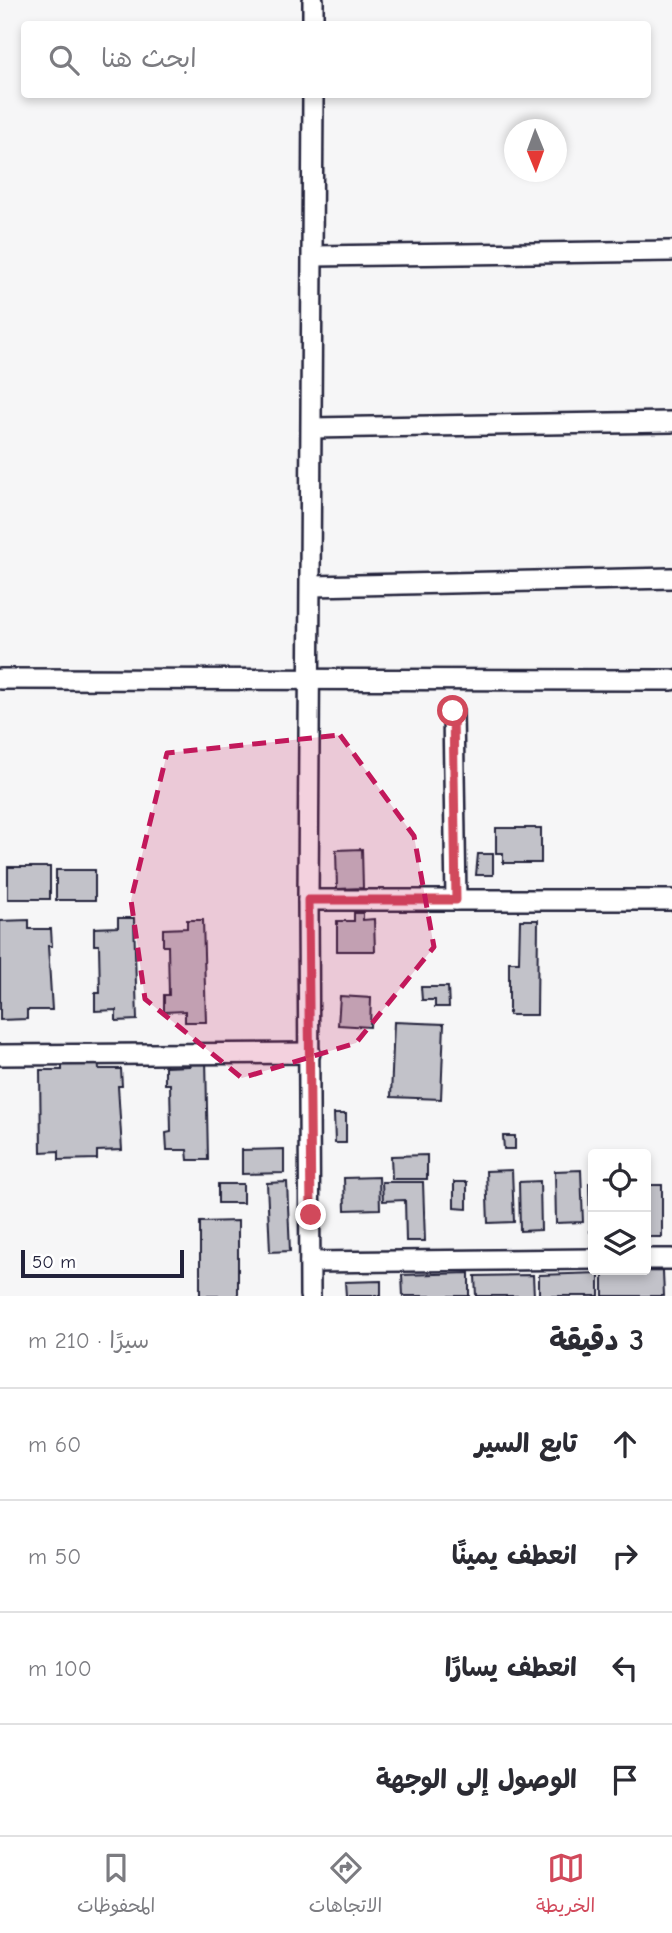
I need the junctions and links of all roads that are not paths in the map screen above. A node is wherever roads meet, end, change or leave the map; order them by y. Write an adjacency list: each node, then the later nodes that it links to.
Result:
1 (313, 0): 2 (street)
2 (313, 21)
3 (313, 98): 5 (street)
4 (672, 251): 5 (street)
5 (314, 256): 7 (street)
6 (672, 422): 7 (street)
7 (312, 428): 9 (street)
8 (672, 578): 9 (street)
9 (312, 586): 12 (street)
10 (0, 679): 12 (street)
11 (672, 680): 12 (street)
12 (311, 681): 14 (street)
13 (453, 711): 15 (street)
14 (308, 900): 15 (street); 17 (street)
15 (456, 900): 16 (street)
16 (672, 900)
17 (310, 1054): 18 (street); 22 (street)
18 (0, 1055)
19 (588, 1259): 22 (street)
20 (651, 1259): 21 (street)
21 (672, 1259)
22 (310, 1262): 23 (street)
23 (310, 1296)

